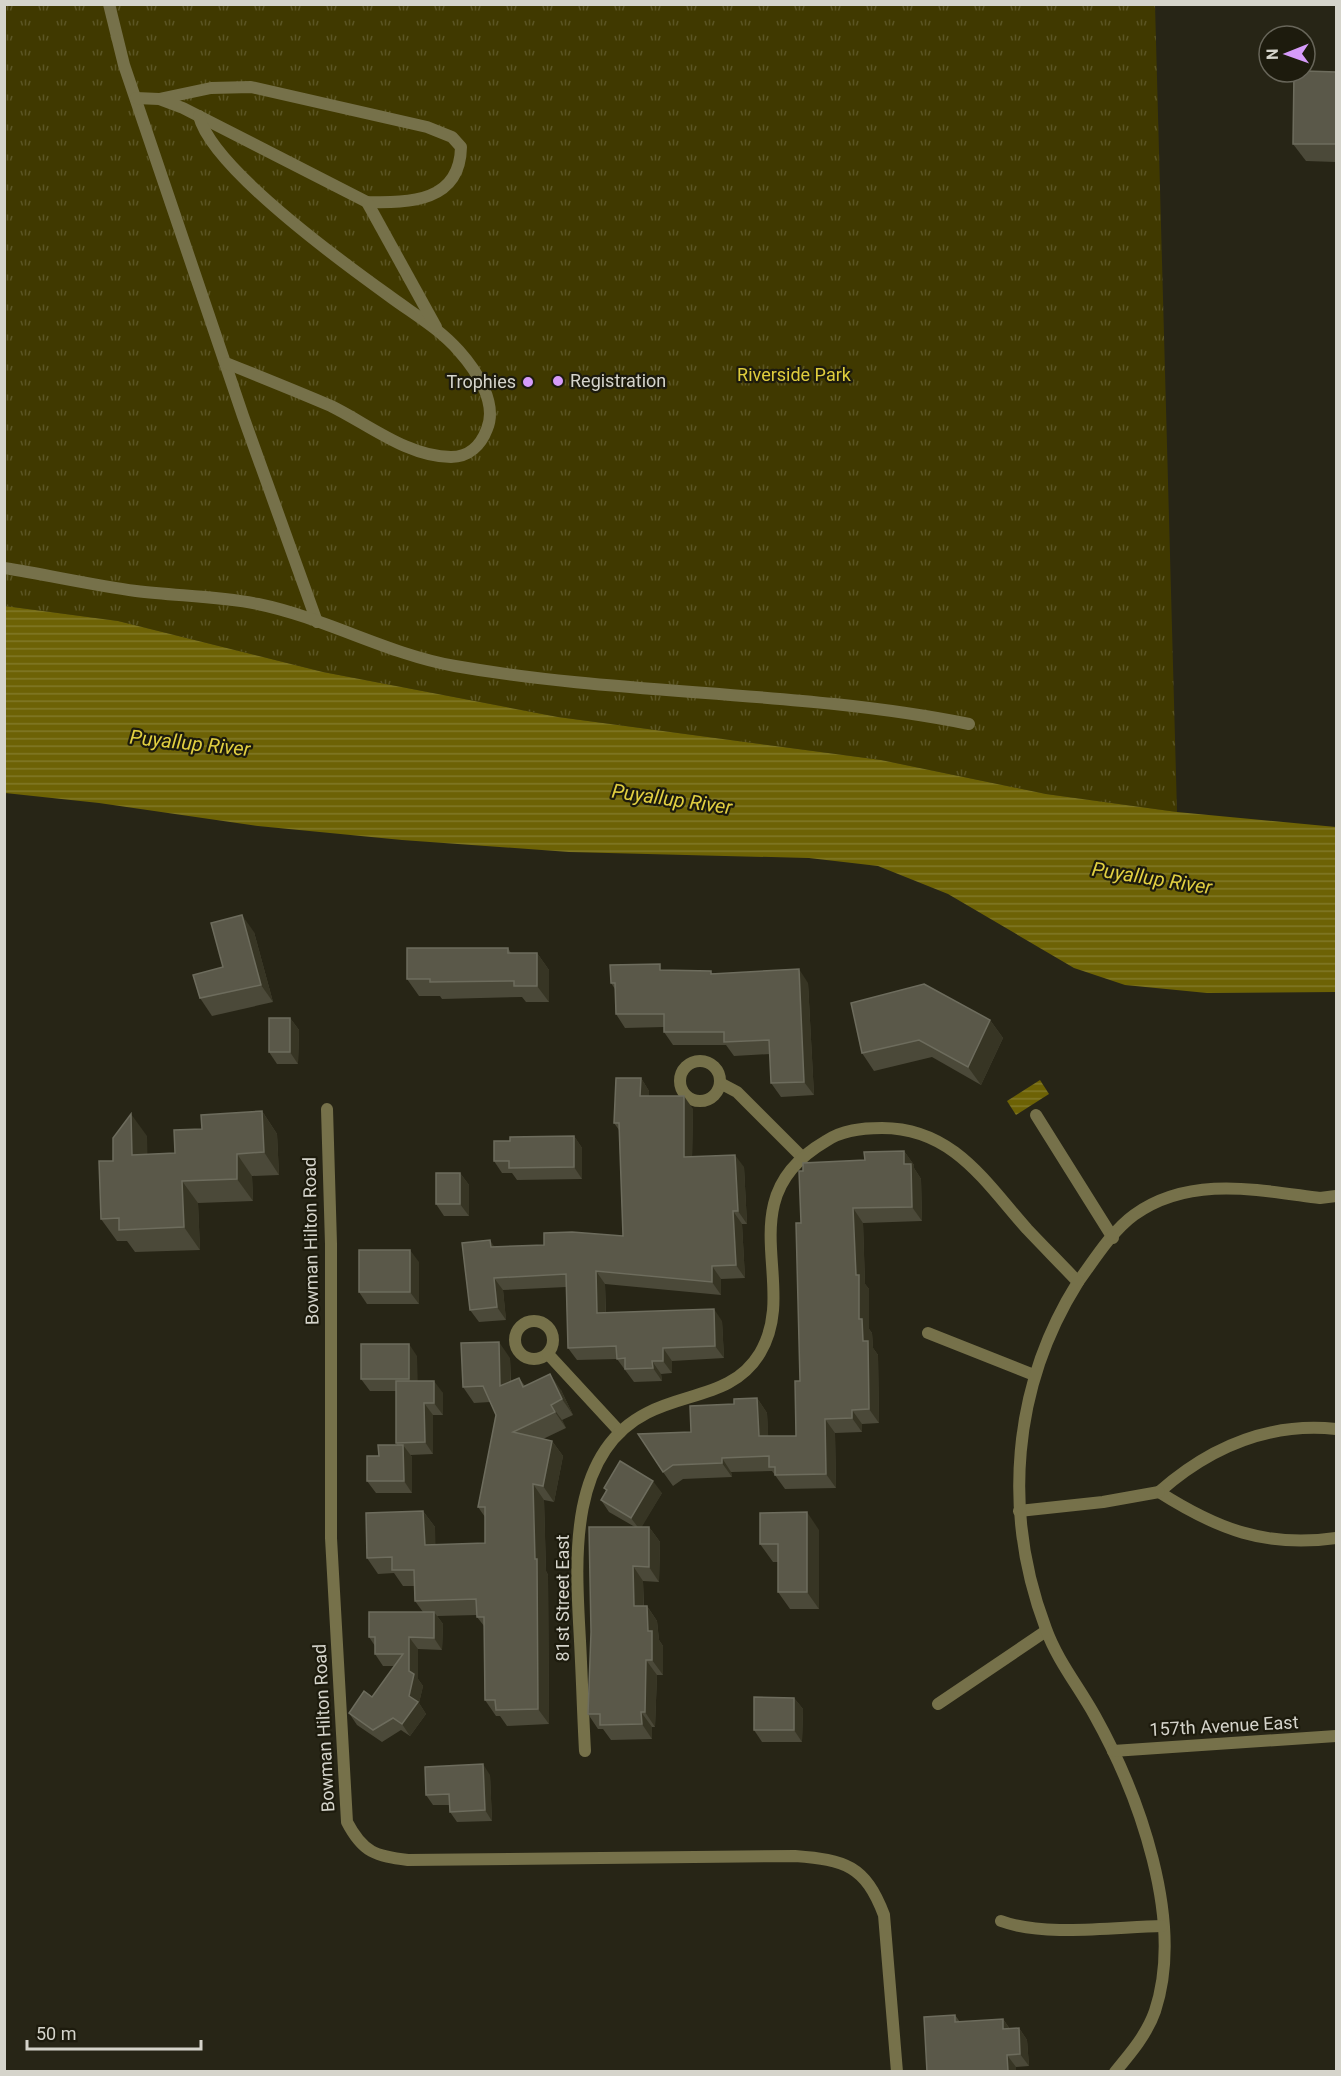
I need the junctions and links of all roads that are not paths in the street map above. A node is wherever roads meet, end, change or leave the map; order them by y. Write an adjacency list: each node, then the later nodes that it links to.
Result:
1 (110, 4): 2 (street)
2 (135, 98): 3 (street); 7 (street)
3 (159, 99): 4 (street); 5 (street)
4 (200, 116): 5 (street); 6 (street)
5 (367, 202): 6 (street)
6 (438, 330): 7 (street)
7 (226, 363): 9 (street)
8 (4, 568): 9 (street)
9 (317, 622): 10 (street)
10 (969, 724)
11 (720, 1083): 14 (street)
12 (327, 1108): 33 (street, Bowman Hilton Road)
13 (1036, 1115): 16 (street)
14 (801, 1156): 17 (street); 22 (street, 81st Street East)
15 (1336, 1196): 16 (street)
16 (1113, 1238): 17 (street)
17 (1078, 1282): 20 (street)
18 (928, 1333): 20 (street)
19 (548, 1354): 22 (street)
20 (1034, 1375): 24 (street)
21 (1336, 1429): 23 (street)
22 (620, 1432): 29 (street, 81st Street East)
23 (1159, 1492): 24 (street); 25 (street)
24 (1019, 1511): 26 (street)
25 (1336, 1538)
26 (1046, 1631): 27 (street); 30 (street)
27 (938, 1704)
28 (1336, 1736): 30 (street, 157th Avenue East)
29 (585, 1751)
30 (1113, 1751): 32 (street)
31 (1001, 1921): 32 (street)
32 (1162, 1926): 34 (street)
33 (897, 2072)
34 (1115, 2072)

